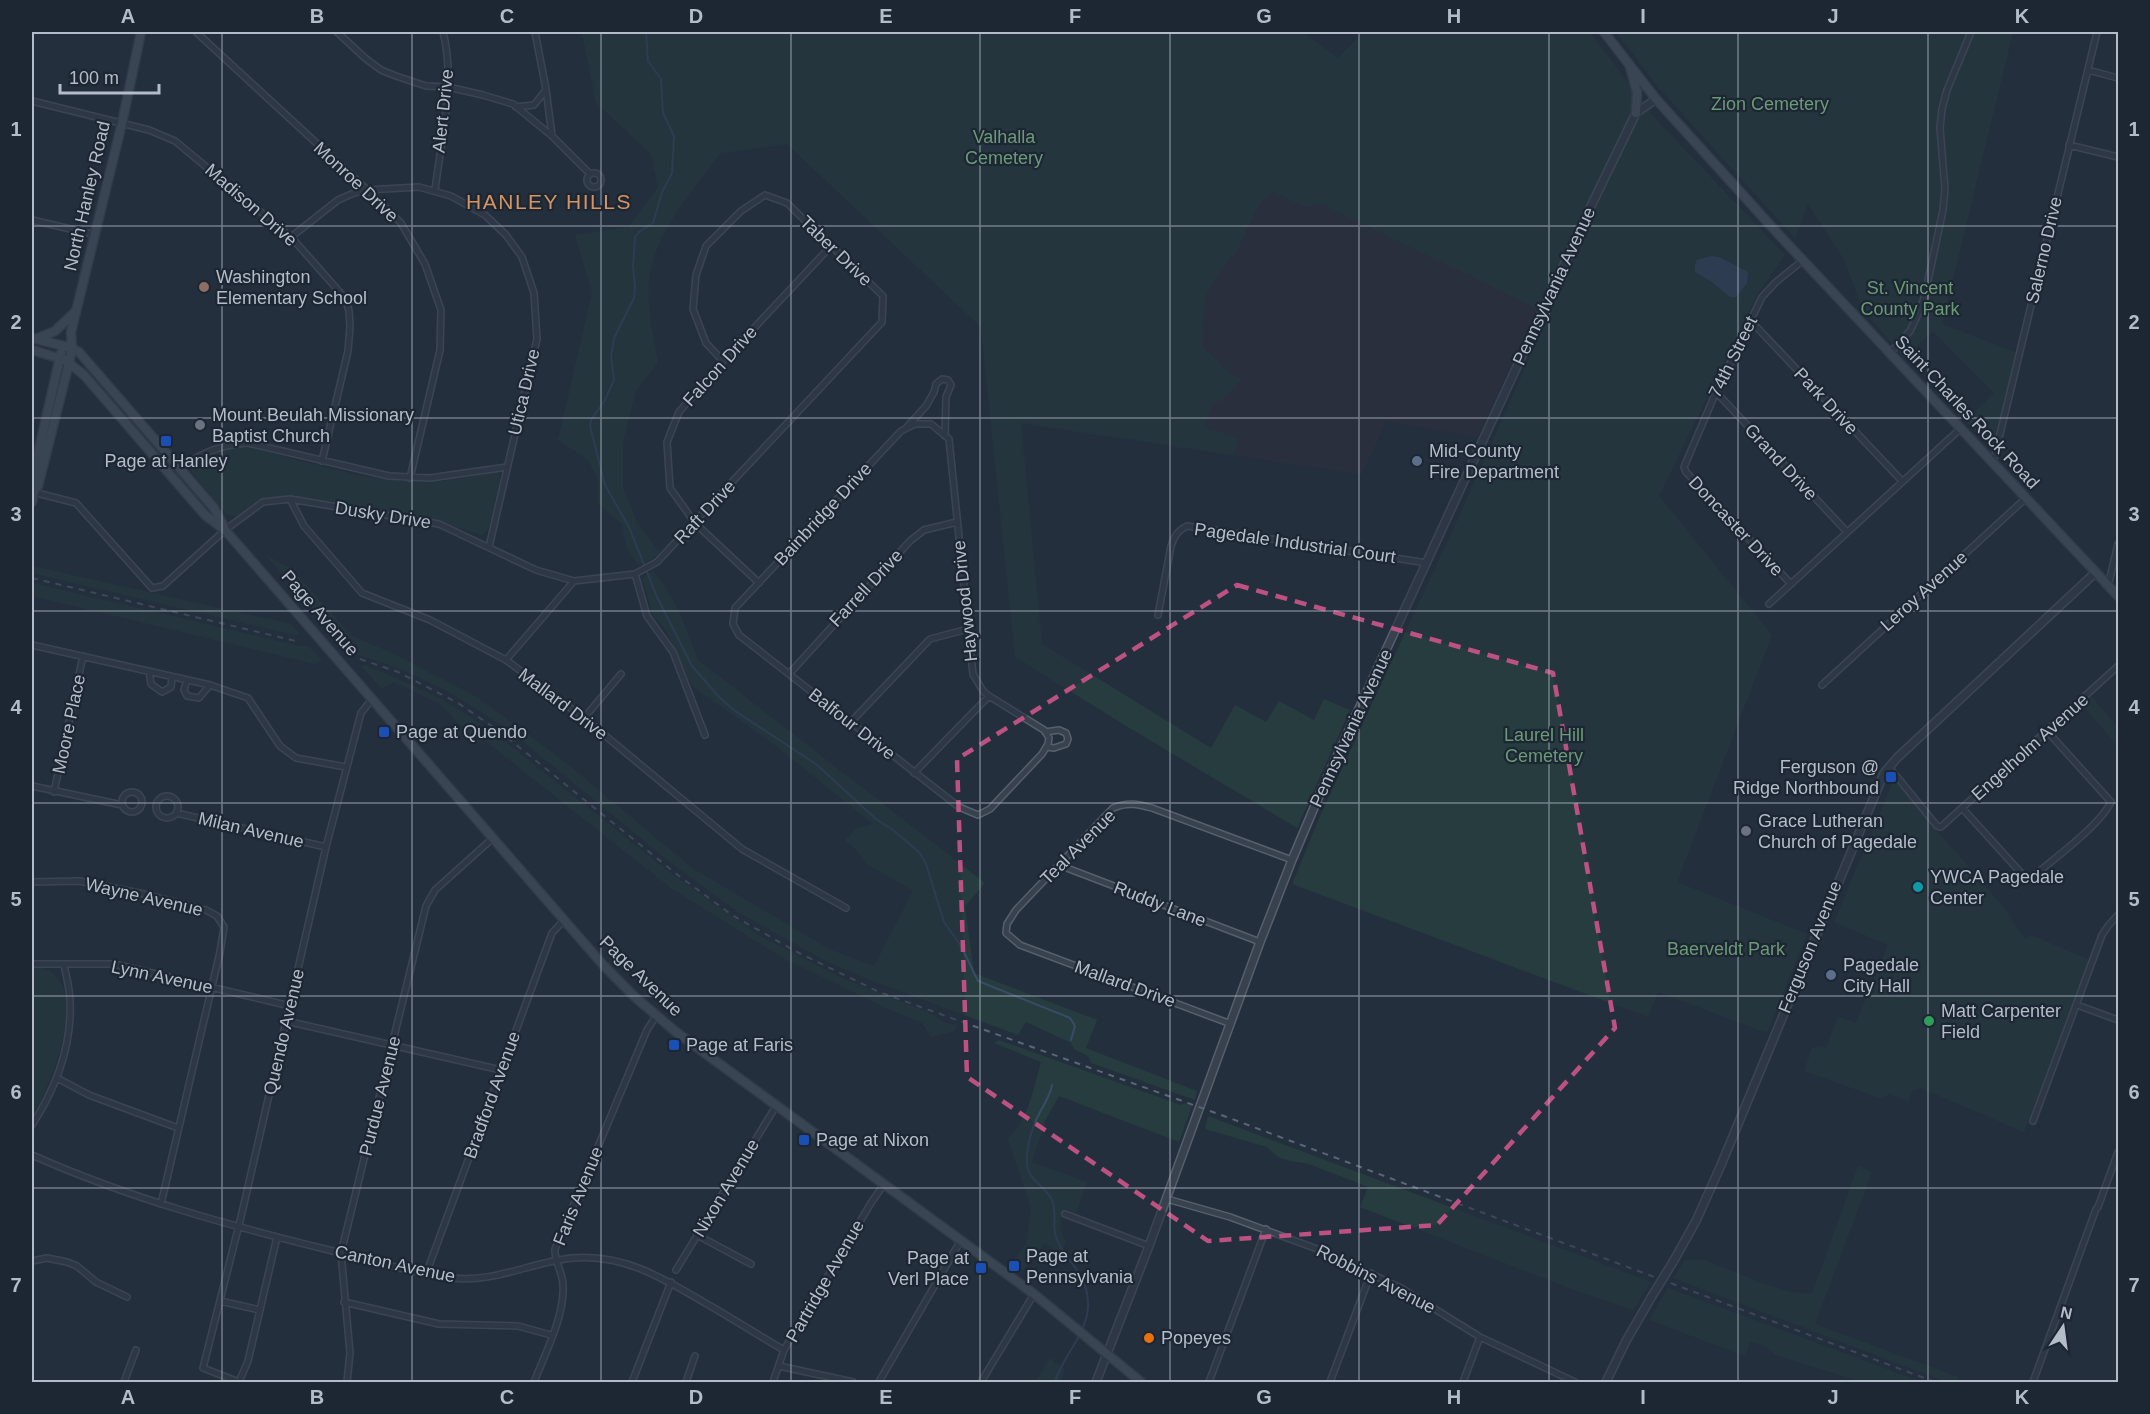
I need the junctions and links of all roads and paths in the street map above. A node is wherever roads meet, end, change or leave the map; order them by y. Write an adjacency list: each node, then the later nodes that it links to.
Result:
1 (141, 32): 18 (main road, North Hanley Road)
2 (196, 32): 23 (street, Monroe Drive)
3 (337, 32): 12 (street)
4 (443, 32): 12 (street, Alert Drive)
5 (535, 32): 13 (street)
6 (1604, 32): 9 (main road, Saint Charles Rock Road)
7 (1971, 32): 38 (street)
8 (2096, 34): 10 (street, Salerno Drive)
9 (1629, 63): 14 (main road, Saint Charles Rock Road); 17 (main road)
10 (2088, 70): 11 (street); 20 (street, Salerno Drive)
11 (2118, 78)
12 (448, 87): 16 (street); 24 (street, Alert Drive)
13 (546, 89): 16 (street); 19 (street)
14 (1656, 99): 17 (street, Pennsylvania Avenue); 29 (main road, Saint Charles Rock Road)
15 (32, 101): 18 (street, Madison Drive)
16 (516, 107): 19 (street)
17 (1636, 113): 66 (street, Pennsylvania Avenue)
18 (122, 123): 26 (main road, North Hanley Road); 27 (street, Madison Drive)
19 (552, 136): 22 (street)
20 (2069, 145): 21 (street); 48 (street, Salerno Drive)
21 (2118, 158)
22 (590, 174)
23 (367, 189): 24 (street, Utica Drive); 27 (street, Utica Drive); 53 (street, Monroe Drive)
24 (435, 190): 50 (street, Utica Drive)
25 (32, 220): 26 (street)
26 (96, 235): 30 (main road, North Hanley Road)
27 (291, 237): 47 (street, Madison Drive)
28 (831, 246): 32 (street, Taber Drive); 39 (street, Falcon Drive); 39 (street, Taber Drive)
29 (1802, 261): 31 (street, 74th Street); 38 (main road, Saint Charles Rock Road)
30 (76, 311): 33 (main road, North Hanley Road); 34 (main road)
31 (1750, 320): 43 (street, 74th Street); 55 (street, Park Drive)
32 (882, 322): 61 (street, Raft Drive)
33 (71, 332): 35 (main road, North Hanley Road); 36 (main road, North Hanley Road)
34 (34, 339): 35 (main road)
35 (63, 346): 36 (main road); 40 (main road, North Hanley Road)
36 (72, 348): 41 (main road, North Hanley Road); 42 (main road, Page Avenue)
37 (32, 350): 40 (main road, Page Avenue)
38 (1890, 353): 45 (main road, Saint Charles Rock Road)
39 (723, 361): 61 (street, Falcon Drive)
40 (59, 362): 41 (main road, Page Avenue); 54 (main road, North Hanley Road)
41 (69, 363): 42 (main road); 52 (main road, Page Avenue); 56 (main road, North Hanley Road)
42 (98, 374): 51 (main road, Page Avenue)
43 (1716, 393): 49 (street, 74th Street); 63 (street, Grand Drive)
44 (906, 428): 46 (street); 46 (street, Haywood Drive); 70 (street, Bainbridge Drive)
45 (1960, 429): 48 (main road, Saint Charles Rock Road); 55 (street)
46 (945, 436): 60 (street, Haywood Drive)
47 (322, 461): 51 (street); 53 (street)
48 (1993, 463): 57 (main road, Saint Charles Rock Road)
49 (1684, 466): 71 (street, Doncaster Drive)
50 (507, 467): 53 (street); 65 (street, Utica Drive)
51 (180, 469): 52 (street); 62 (main road, Page Avenue)
52 (171, 476): 62 (main road, Page Avenue)
53 (410, 478)
54 (32, 480)
55 (1902, 481): 63 (street)
56 (32, 490): 59 (main road, North Hanley Road); 62 (street, Dusky Drive)
57 (2026, 498): 67 (main road, Saint Charles Rock Road); 88 (street, Leroy Avenue)
58 (290, 499): 62 (street, Dusky Drive); 65 (street, Dusky Drive); 80 (street, Mallard Drive)
59 (32, 502)
60 (957, 522): 77 (street, Haywood Drive); 84 (street, Farrell Drive)
61 (695, 523): 68 (street, Raft Drive); 70 (street, Falcon Drive)
62 (225, 530): 90 (main road, Page Avenue)
63 (1847, 532): 71 (street)
64 (2118, 544): 72 (street)
65 (489, 547): 69 (street, Dusky Drive)
66 (1427, 563): 75 (street, Pagedale Industrial Court); 107 (street, Pennsylvania Avenue)
67 (2096, 572): 72 (main road, Saint Charles Rock Road); 98 (street, Ferguson Avenue)
68 (635, 574): 69 (street, Raft Drive); 95 (street)
69 (574, 581): 80 (street)
70 (759, 583): 76 (street, Bainbridge Drive)
71 (1791, 585): 74 (street)
72 (2109, 586): 73 (main road, Saint Charles Rock Road)
73 (2118, 596)
74 (1769, 604)
75 (1158, 615)
76 (733, 624): 84 (street, Balfour Drive)
77 (968, 629): 89 (street, Haywood Drive); 92 (street)
78 (32, 645): 79 (street)
79 (83, 656): 82 (street); 101 (street, Moore Place)
80 (506, 660): 91 (street, Mallard Drive)
81 (2118, 666): 93 (street, Engelholm Avenue)
82 (149, 671): 85 (street); 85 (street)
83 (621, 674): 91 (street)
84 (789, 674): 92 (street, Balfour Drive)
85 (172, 676): 86 (street)
86 (187, 680): 87 (street); 87 (street)
87 (210, 685): 97 (street)
88 (1822, 685)
89 (989, 696): 94 (street, Haywood Drive); 99 (street)
90 (372, 699): 97 (street, Quendo Avenue); 105 (main road, Page Avenue)
91 (584, 718): 110 (street, Mallard Drive)
92 (850, 723): 99 (street, Balfour Drive)
93 (2047, 731): 103 (street, Engelholm Avenue); 103 (street)
94 (1045, 732): 96 (street, Haywood Drive); 96 (street, Haywood Drive)
95 (705, 735)
96 (1047, 747): 99 (street, Balfour Drive)
97 (346, 767): 106 (street, Quendo Avenue)
98 (1889, 767): 103 (street, Engelholm Avenue); 179 (street, Ferguson Avenue, bridge)
99 (914, 773)
100 (32, 786): 101 (street)
101 (54, 792): 102 (street)
102 (122, 805)
103 (1963, 808)
104 (177, 813): 104 (street, Milan Avenue); 106 (street, Milan Avenue)
105 (493, 838): 112 (main road, Page Avenue); 124 (street, Purdue Avenue)
106 (326, 847): 119 (street, Quendo Avenue)
107 (1292, 860): 108 (street, Teal Avenue); 113 (street, Pennsylvania Avenue)
108 (1059, 865): 113 (street, Ruddy Lane); 114 (street, Teal Avenue)
109 (32, 882): 117 (street, Wayne Avenue)
110 (846, 908)
111 (2118, 915): 118 (street)
112 (564, 920): 120 (main road, Page Avenue); 125 (street, Bradford Avenue)
113 (1260, 942): 123 (street, Pennsylvania Avenue)
114 (1020, 945): 123 (street, Mallard Drive)
115 (32, 964): 116 (street, Lynn Avenue)
116 (64, 964): 117 (street, Lynn Avenue); 126 (street)
117 (211, 988): 119 (street, Lynn Avenue); 130 (street)
118 (2077, 1005): 121 (street); 128 (street)
119 (290, 1006): 122 (street, Quendo Avenue)
120 (656, 1016): 127 (main road, Page Avenue); 144 (street, Faris Avenue)
121 (2118, 1020)
122 (286, 1021): 124 (street); 137 (street, Quendo Avenue)
123 (1231, 1024): 134 (street, Pennsylvania Avenue)
124 (392, 1045): 125 (street); 143 (street, Purdue Avenue)
125 (501, 1070): 149 (street, Bradford Avenue)
126 (57, 1078): 129 (street); 130 (street)
127 (776, 1106): 133 (main road, Page Avenue); 139 (street, Nixon Avenue)
128 (2033, 1121)
129 (32, 1125)
130 (178, 1128): 135 (street)
131 (2118, 1152): 180 (street)
132 (32, 1155): 135 (street, Canton Avenue)
133 (884, 1184): 141 (main road, Page Avenue); 159 (street, Partridge Avenue)
134 (1167, 1199): 138 (street, Robbins Avenue); 142 (street, Pennsylvania Avenue)
135 (161, 1204): 137 (street, Canton Avenue)
136 (1065, 1214): 142 (street)
137 (238, 1226): 140 (street, Canton Avenue); 153 (street, Quendo Avenue)
138 (1266, 1229): 148 (street, Robbins Avenue); 175 (street)
139 (697, 1234): 146 (street); 147 (street, Nixon Avenue)
140 (277, 1237): 143 (street, Canton Avenue); 155 (street)
141 (961, 1240): 151 (main road, Page Avenue); 163 (street)
142 (1149, 1246): 160 (street, Pennsylvania Avenue)
143 (341, 1253): 149 (street, Canton Avenue); 154 (street, Purdue Avenue)
144 (557, 1260): 149 (street, Canton Avenue); 150 (street, Canton Avenue); 156 (street, Faris Avenue)
145 (32, 1261): 152 (street)
146 (751, 1264)
147 (676, 1270)
148 (1371, 1273): 157 (street, Robbins Avenue); 176 (street)
149 (426, 1274)
150 (670, 1282): 159 (street, Canton Avenue); 168 (street)
151 (1034, 1294): 160 (main road, Page Avenue); 172 (street)
152 (127, 1298)
153 (220, 1301): 155 (street); 164 (street, Quendo Avenue)
154 (344, 1302): 156 (street); 166 (street, Purdue Avenue)
155 (260, 1310): 164 (street)
156 (551, 1335): 167 (street, Faris Avenue)
157 (1480, 1337): 177 (street); 178 (street, Robbins Avenue)
158 (136, 1350): 165 (street)
159 (784, 1350): 162 (street, Partridge Avenue)
160 (1108, 1355): 173 (street, Pennsylvania Avenue); 174 (main road, Page Avenue)
161 (695, 1356): 169 (street)
162 (779, 1366): 170 (street, Partridge Avenue); 171 (street)
163 (880, 1380)
164 (239, 1382)
165 (124, 1383)
166 (347, 1383)
167 (534, 1383)
168 (632, 1383)
169 (686, 1383)
170 (773, 1383)
171 (853, 1383)
172 (981, 1383)
173 (1096, 1383)
174 (1141, 1383)
175 (1209, 1383)
176 (1330, 1383)
177 (1463, 1383)
178 (1575, 1383)
179 (1606, 1383)
180 (2034, 1383)

